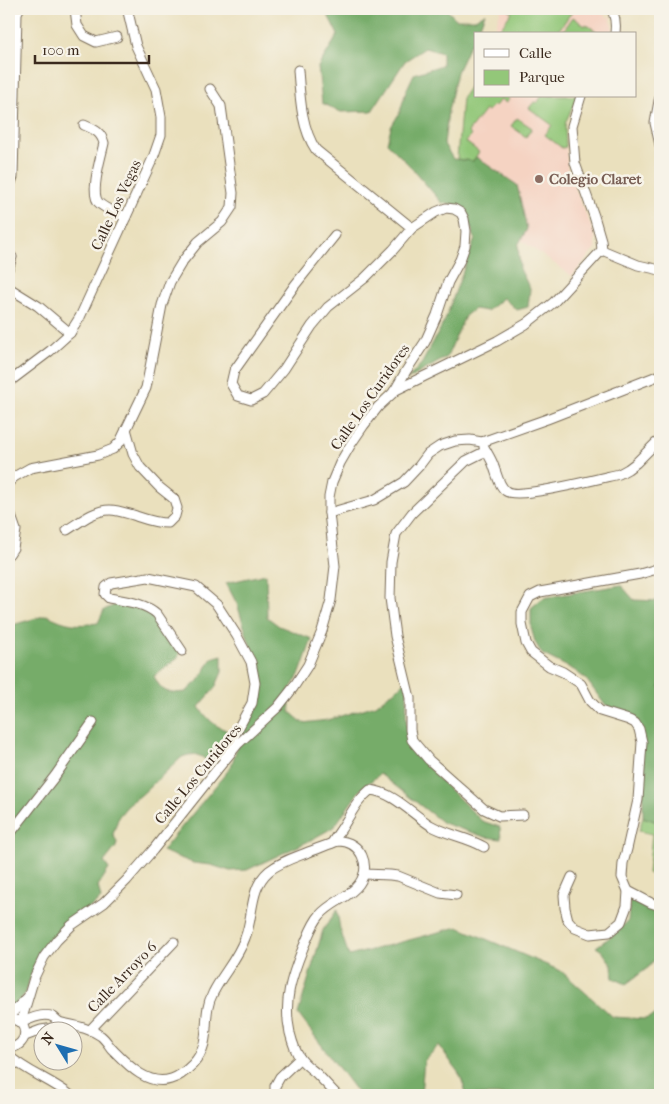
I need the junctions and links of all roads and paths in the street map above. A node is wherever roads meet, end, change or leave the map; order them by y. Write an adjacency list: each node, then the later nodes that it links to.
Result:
1 (19, 9): 13 (street)
2 (75, 9): 6 (street)
3 (129, 9): 14 (street, Calle Los Vegas)
4 (611, 9): 5 (street)
5 (615, 32)
6 (118, 37)
7 (298, 70): 15 (street)
8 (210, 89): 26 (street)
9 (580, 98): 17 (street)
10 (660, 98): 12 (street)
11 (84, 125): 14 (street)
12 (660, 145)
13 (9, 188)
14 (126, 217): 22 (street, Calle Los Vegas)
15 (412, 228): 16 (street, Calle Los Curidores); 25 (street, Calle Los Curidores)
16 (335, 235)
17 (602, 250): 20 (street); 25 (street)
18 (12, 257): 19 (street)
19 (9, 267)
20 (660, 270)
21 (9, 288): 22 (street)
22 (70, 333): 24 (street, Calle Los Vegas)
23 (660, 375): 28 (street)
24 (9, 382)
25 (394, 392): 32 (street, Calle Los Curidores)
26 (126, 429): 30 (street); 33 (street)
27 (660, 441): 29 (street)
28 (482, 442): 29 (street); 32 (street)
29 (486, 451): 39 (street)
30 (9, 482)
31 (9, 510): 34 (street)
32 (329, 513): 38 (street, Calle Los Curidores)
33 (67, 530)
34 (9, 554)
35 (660, 568): 45 (street)
36 (182, 651): 38 (street)
37 (93, 722): 40 (street)
38 (214, 772): 49 (street, Calle Los Curidores)
39 (523, 815)
40 (9, 835)
41 (332, 843): 42 (street); 43 (street); 54 (street)
42 (484, 847)
43 (364, 874): 46 (street); 58 (street)
44 (572, 877): 45 (street)
45 (628, 891): 47 (street)
46 (456, 895)
47 (660, 906)
48 (174, 942): 54 (street, Calle Arroyo 6)
49 (29, 996): 50 (street); 51 (street, Calle Los Curidores)
50 (9, 1017): 51 (street)
51 (20, 1022): 52 (street); 56 (street)
52 (58, 1022)
53 (82, 1028): 54 (street)
54 (90, 1030)
55 (32, 1033): 56 (street)
56 (25, 1036): 57 (street)
57 (9, 1051): 59 (street)
58 (300, 1058): 60 (street); 61 (street)
59 (70, 1095)
60 (275, 1095)
61 (337, 1095)

